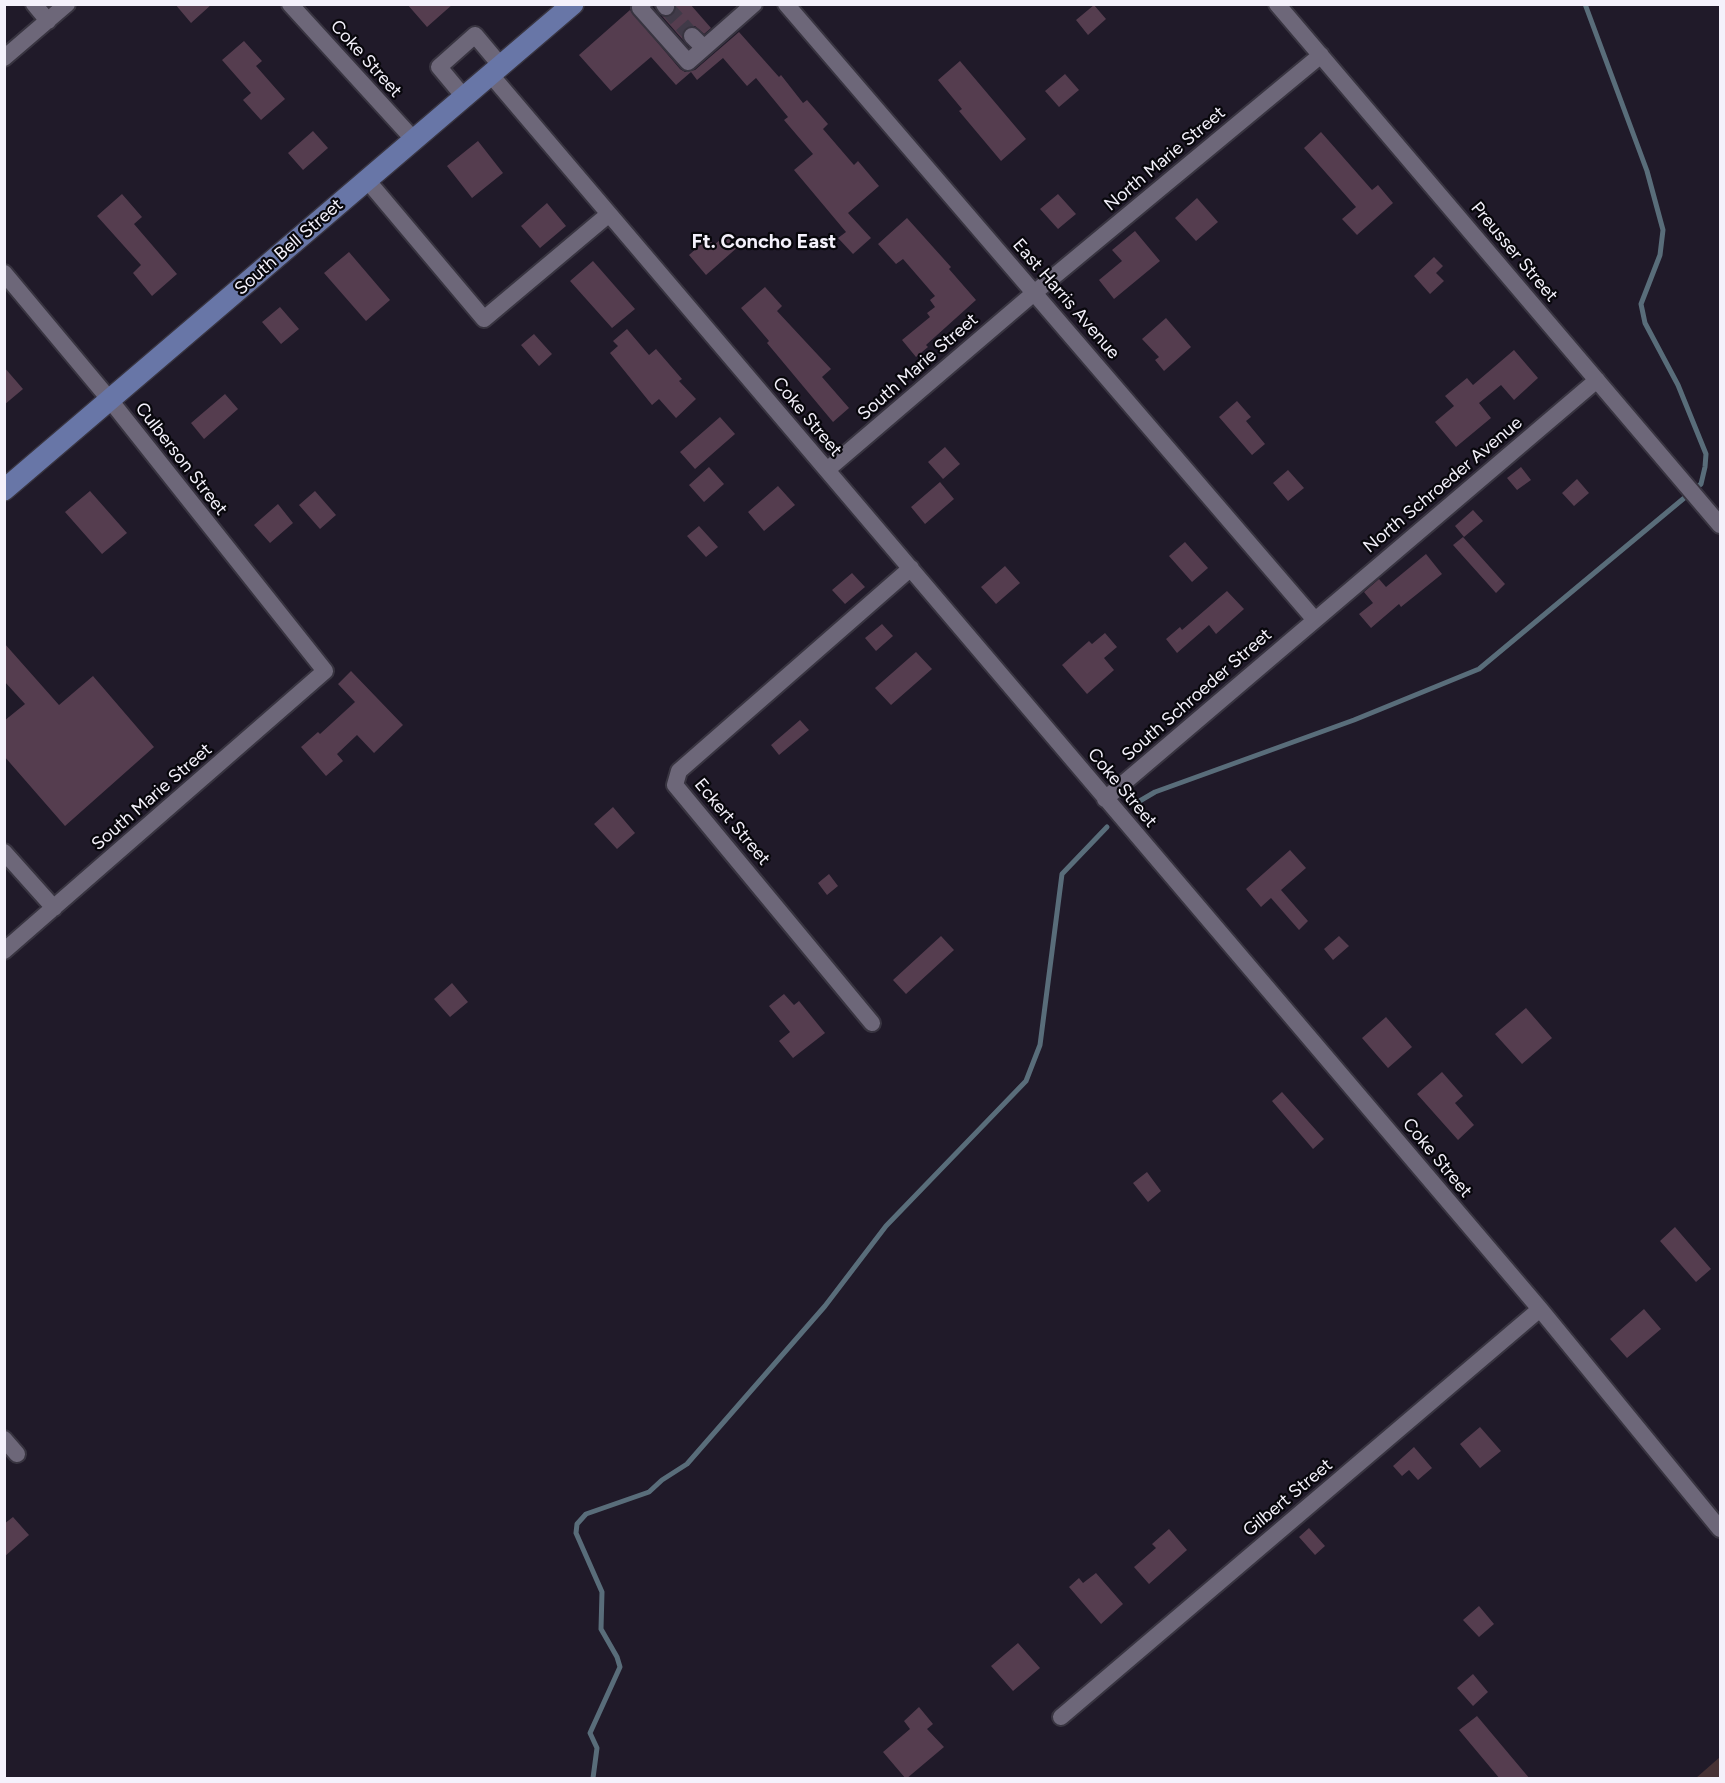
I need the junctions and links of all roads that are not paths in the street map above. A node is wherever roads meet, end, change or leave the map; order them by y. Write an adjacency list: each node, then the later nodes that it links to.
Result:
1 (34, 4): 9 (street)
2 (67, 4): 9 (street)
3 (290, 4): 14 (street, Coke Street)
4 (643, 4): 5 (street)
5 (754, 4)
6 (786, 4): 18 (street, East Harris Avenue)
7 (1277, 4): 10 (street, Preusser Street)
8 (560, 8): 12 (main road, South Bell Street)
9 (48, 21): 11 (street)
10 (1321, 55): 18 (street, North Marie Street); 19 (street, Preusser Street)
11 (4, 58)
12 (496, 70): 13 (main road, South Bell Street); 13 (street, Coke Street); 16 (street, Coke Street)
13 (464, 97): 14 (main road, South Bell Street)
14 (414, 140): 15 (main road, South Bell Street)
15 (367, 180): 16 (street); 20 (main road, South Bell Street)
16 (609, 214): 21 (street, Coke Street)
17 (8, 282): 20 (street, Culberson Street)
18 (1034, 292): 21 (street, South Marie Street); 25 (street, East Harris Avenue)
19 (1597, 380): 23 (street, Preusser Street); 25 (street, North Schroeder Avenue)
20 (110, 400): 22 (main road, South Bell Street); 26 (street, Culberson Street)
21 (827, 470): 24 (street, Coke Street)
22 (4, 490)
23 (1720, 525)
24 (911, 568): 27 (street, Coke Street); 31 (street, Eckert Street)
25 (1315, 620): 27 (street, South Schroeder Street)
26 (325, 671): 29 (street, South Marie Street)
27 (1105, 799): 32 (street, Coke Street)
28 (4, 852): 29 (street)
29 (54, 908): 30 (street, South Marie Street)
30 (4, 951)
31 (872, 1023)
32 (1540, 1309): 35 (street, Coke Street); 36 (street, Gilbert Street)
33 (4, 1439): 34 (street)
34 (17, 1454)
35 (1720, 1529)
36 (1061, 1717)

